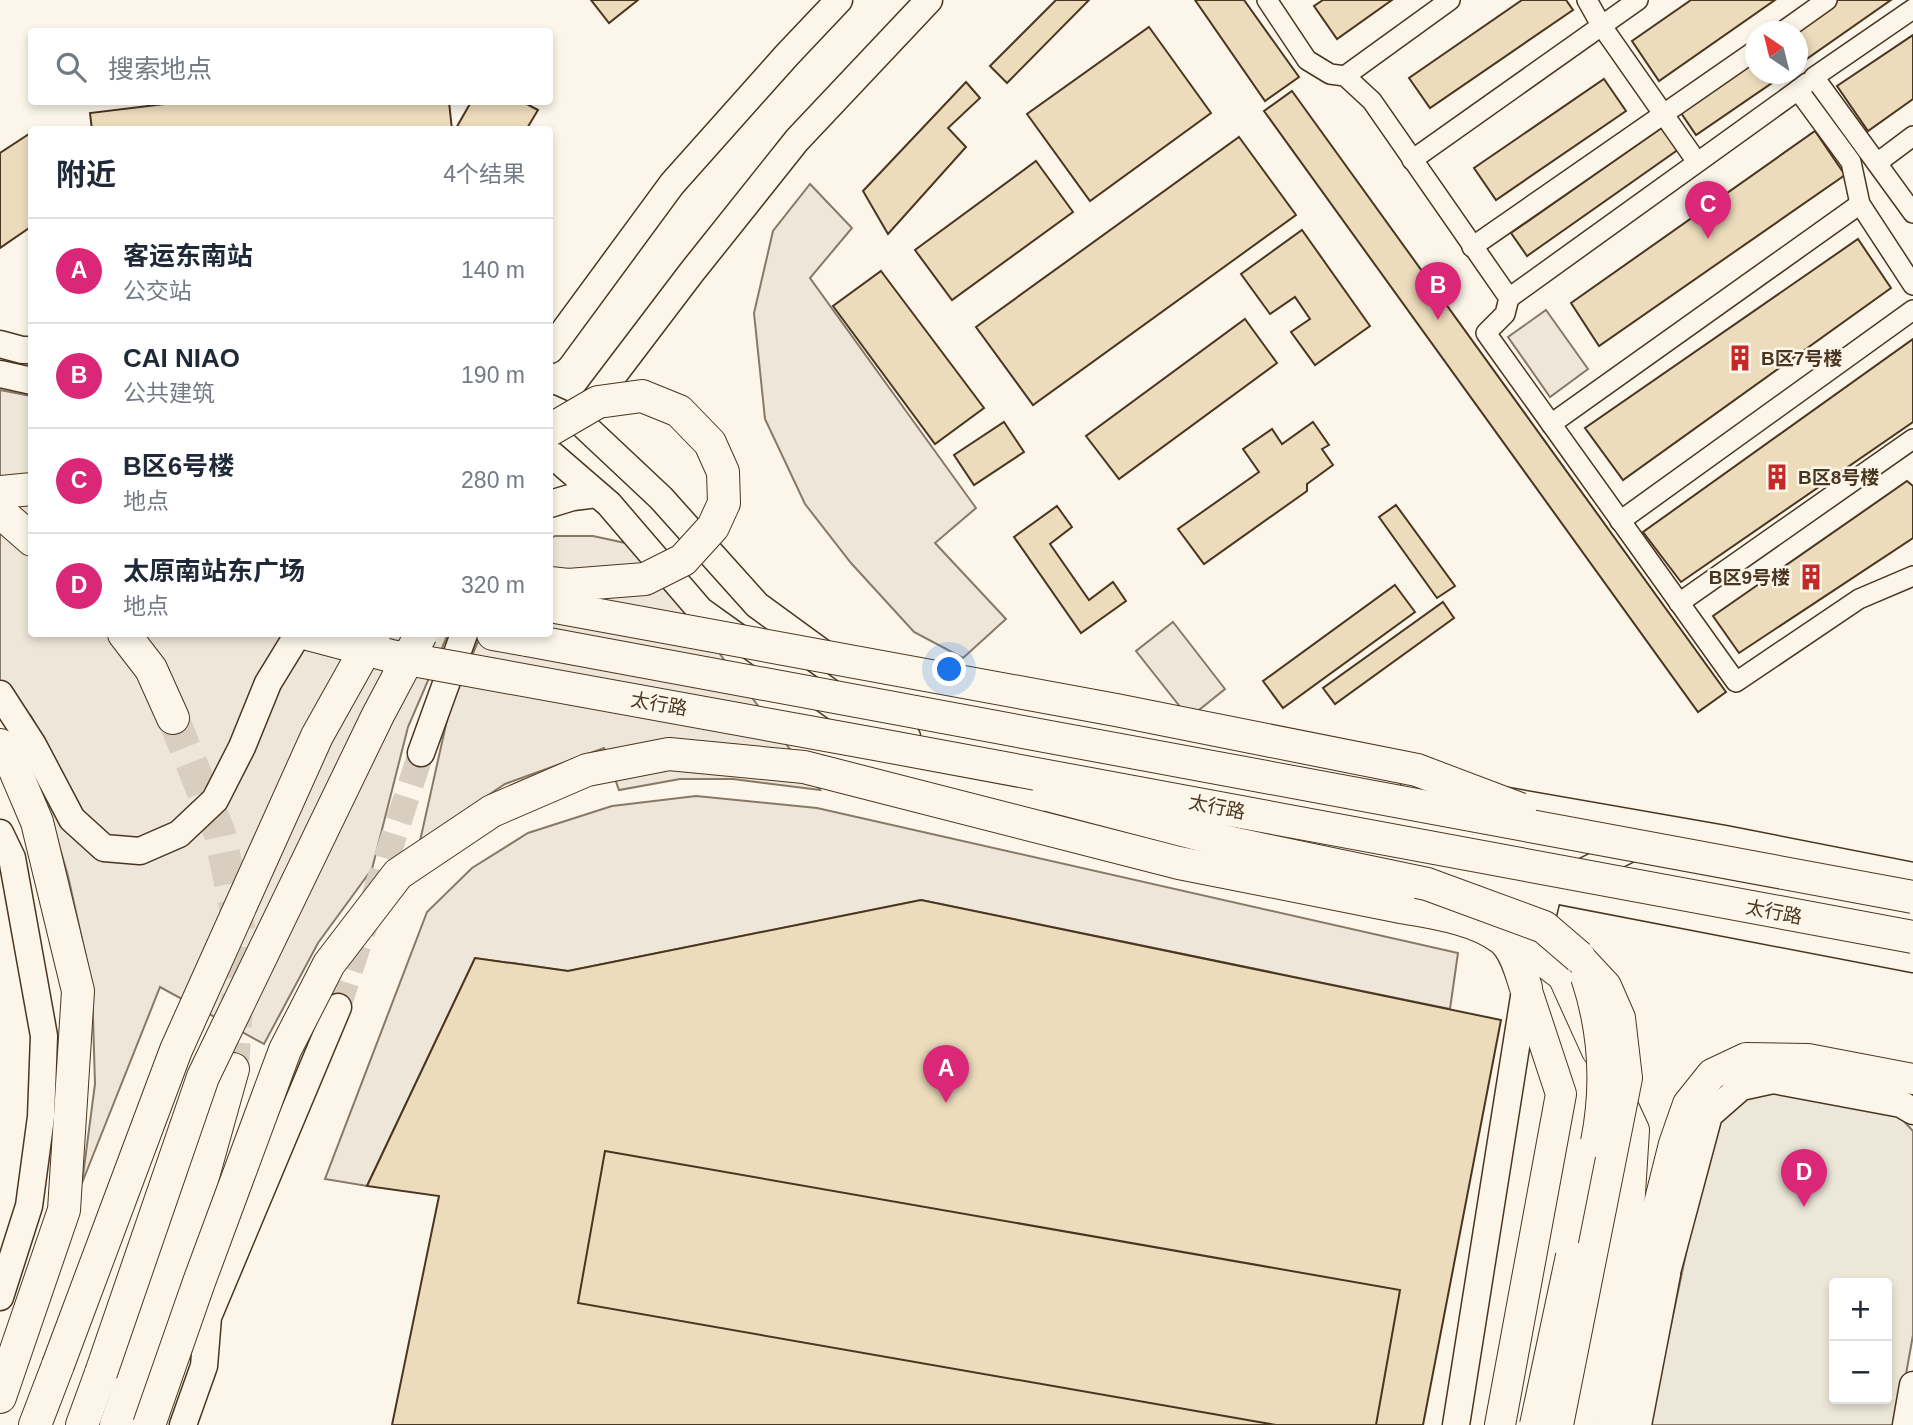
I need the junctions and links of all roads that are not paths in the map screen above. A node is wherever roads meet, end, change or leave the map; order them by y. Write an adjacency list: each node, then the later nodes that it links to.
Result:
1 (839, 0): 27 (main road)
2 (929, 0): 34 (main road)
3 (1267, 0): 12 (street)
4 (1450, 0): 12 (street)
5 (1587, 0): 10 (street)
6 (1638, 0): 10 (street)
7 (1827, 0): 9 (street)
8 (1913, 9): 13 (street)
9 (1797, 21)
10 (1601, 25): 15 (street); 17 (street)
11 (1745, 57): 15 (street)
12 (1345, 76): 17 (street)
13 (1814, 78): 14 (street); 19 (street)
14 (1798, 90): 18 (street); 20 (street)
15 (1663, 115): 18 (street); 22 (street)
16 (1913, 136): 19 (street)
17 (1412, 160): 22 (street)
18 (1697, 162): 24 (street)
19 (1877, 163): 21 (street)
20 (1860, 204): 23 (street); 31 (street)
21 (1913, 213)
22 (1472, 247): 24 (street)
23 (1913, 285)
24 (1509, 298): 31 (street)
25 (1913, 310): 42 (street)
26 (0, 344): 28 (main road)
27 (553, 346)
28 (28, 350)
29 (0, 374): 30 (main road)
30 (28, 380)
31 (1550, 424): 42 (street)
32 (553, 426): 34 (main road)
33 (1913, 439): 48 (street)
34 (556, 444): 37 (main road); 47 (highway, bridge); 62 (main road)
35 (28, 489): 36 (highway)
36 (0, 492)
37 (597, 494): 39 (main road); 66 (main road)
38 (0, 502): 41 (highway)
39 (553, 503)
40 (0, 512): 44 (highway)
41 (28, 513)
42 (1620, 521): 48 (street)
43 (0, 535): 45 (highway)
44 (28, 536)
45 (28, 546)
46 (1913, 576): 48 (street)
47 (553, 583)
48 (1679, 603)
49 (553, 607): 64 (highway, bridge)
50 (126, 637): 58 (highway)
51 (296, 637): 57 (main road)
52 (319, 637): 59 (highway, 太行路, bridge)
53 (372, 637): 85 (highway, bridge)
54 (419, 637): 86 (highway, bridge)
55 (463, 637): 61 (main road)
56 (510, 637): 64 (highway, 太行路, bridge)
57 (0, 694)
58 (173, 719)
59 (875, 744): 70 (highway, 太行路, bridge); 72 (highway, bridge)
60 (0, 745): 84 (highway)
61 (421, 753)
62 (1669, 829): 65 (main road); 66 (main road)
63 (0, 833): 81 (main road)
64 (1597, 838): 67 (highway, 太行路, bridge)
65 (1913, 876)
66 (1549, 889): 68 (highway, bridge); 71 (main road); 73 (main road)
67 (1913, 897)
68 (1401, 907): 69 (highway); 88 (highway, bridge)
69 (1499, 937): 71 (main road); 74 (highway)
70 (1913, 937)
71 (1534, 954): 74 (main road); 79 (main road)
72 (1579, 957): 92 (main road, bridge); 93 (main road, bridge)
73 (1913, 959)
74 (1526, 988): 90 (main road); 91 (main road)
75 (338, 1007): 89 (main road)
76 (233, 1069): 87 (highway)
77 (1913, 1079): 82 (main road)
78 (1913, 1111): 80 (main road)
79 (1630, 1187): 82 (main road); 94 (main road)
80 (1667, 1272): 82 (main road); 96 (main road)
81 (0, 1297)
82 (1631, 1316): 95 (main road)
83 (1913, 1385): 97 (main road)
84 (0, 1397)
85 (35, 1425)
86 (82, 1425)
87 (116, 1425)
88 (149, 1425)
89 (183, 1425)
90 (1456, 1425)
91 (1500, 1425)
92 (1535, 1425)
93 (1559, 1425)
94 (1581, 1425)
95 (1611, 1425)
96 (1638, 1425)
97 (1906, 1425)

